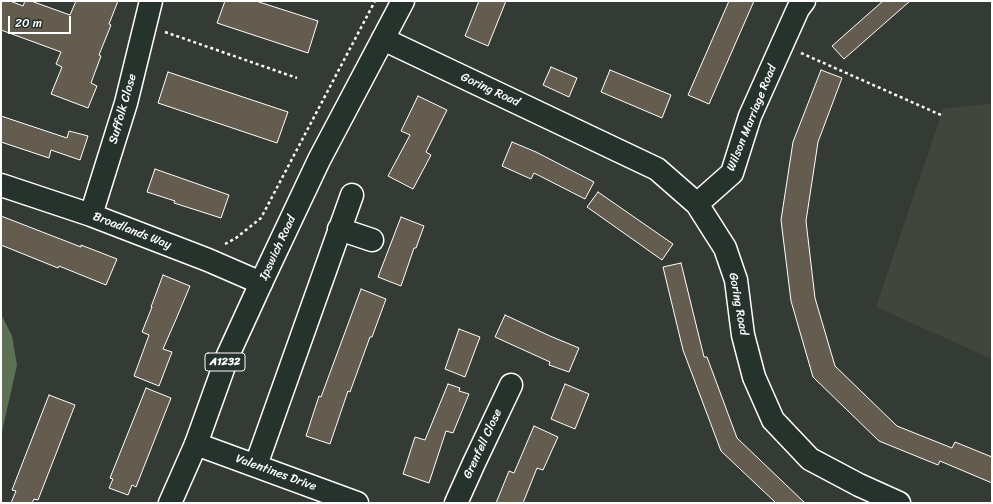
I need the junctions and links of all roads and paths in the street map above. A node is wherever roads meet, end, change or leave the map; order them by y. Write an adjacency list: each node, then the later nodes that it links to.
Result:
1 (151, 1): 5 (street, Suffolk Close)
2 (375, 1): 16 (path)
3 (403, 1): 6 (street, Ipswich Road / A1232)
4 (804, 1): 7 (street, Wilson Marriage Road)
5 (145, 25): 8 (path); 13 (street, Suffolk Close)
6 (383, 39): 12 (street, Goring Road); 17 (street, Ipswich Road / A1232)
7 (782, 45): 9 (path); 12 (street, Wilson Marriage Road)
8 (297, 78)
9 (941, 115)
10 (1, 185): 13 (street, Broadlands Way)
11 (352, 195): 14 (street)
12 (697, 204): 24 (street, Goring Road)
13 (91, 215): 16 (street, Broadlands Way)
14 (339, 229): 15 (street); 20 (street)
15 (372, 240)
16 (208, 260): 17 (street, Broadlands Way)
17 (261, 283): 19 (street, Ipswich Road / A1232)
18 (511, 385): 23 (street, Grenfell Close)
19 (196, 444): 20 (street, Valentines Drive); 21 (street, Ipswich Road / A1232)
20 (256, 466): 22 (street, Valentines Drive)
21 (170, 503)
22 (357, 503)
23 (456, 503)
24 (899, 503)

